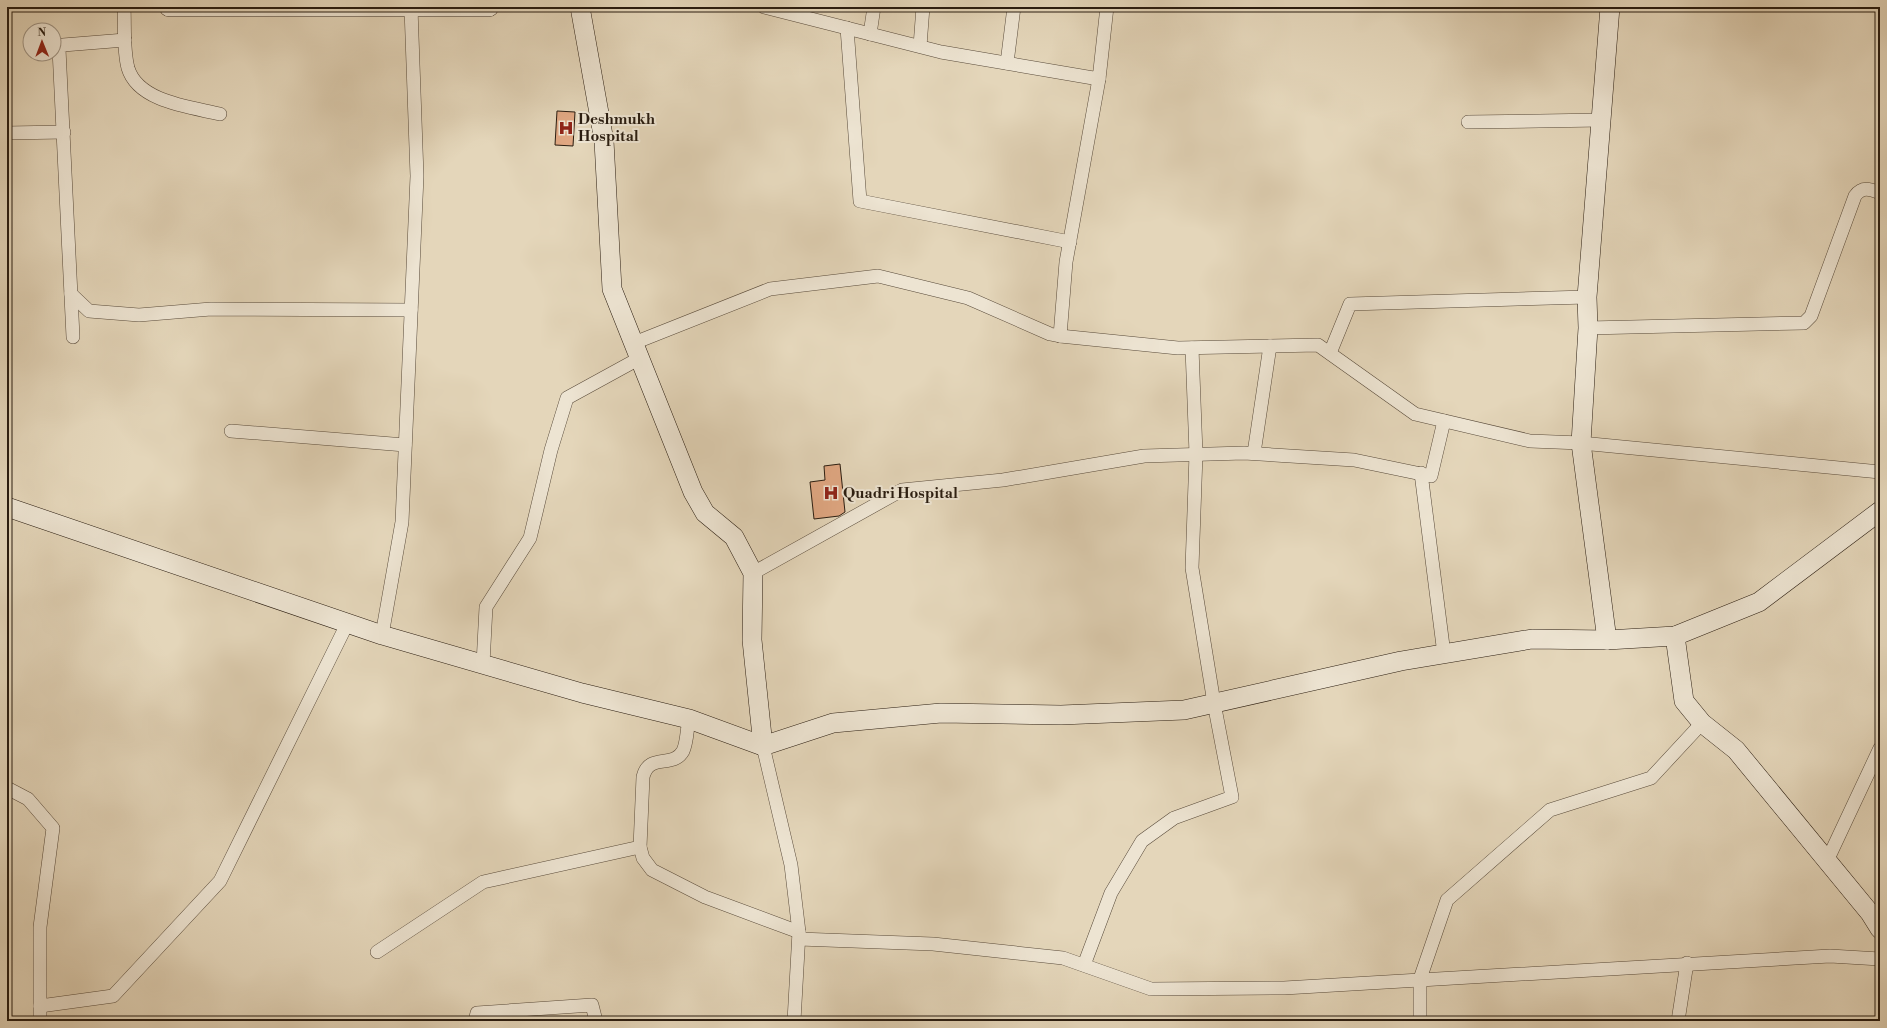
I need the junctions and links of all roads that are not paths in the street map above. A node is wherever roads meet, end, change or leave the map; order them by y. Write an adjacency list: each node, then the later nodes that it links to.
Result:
1 (124, 7): 14 (street)
2 (180, 7): 11 (main road)
3 (489, 7): 11 (main road)
4 (580, 7): 33 (main road)
5 (764, 7): 12 (street)
6 (874, 7): 13 (street)
7 (923, 7): 15 (street)
8 (1014, 7): 16 (street)
9 (1107, 7): 17 (street)
10 (1610, 7): 19 (main road)
11 (411, 8): 27 (street)
12 (847, 28): 13 (street); 24 (street)
13 (870, 34): 15 (street)
14 (126, 40): 18 (street); 21 (street)
15 (920, 46): 16 (street)
16 (1008, 63): 17 (street)
17 (1099, 79): 24 (street)
18 (220, 114)
19 (1601, 120): 20 (street); 26 (main road)
20 (1468, 122)
21 (64, 132): 22 (street); 25 (street)
22 (7, 133)
23 (1880, 194): 28 (street)
24 (1070, 242): 29 (street)
25 (71, 294): 27 (street); 30 (street)
26 (1587, 296): 28 (main road); 34 (street)
27 (411, 310): 38 (street)
28 (1588, 328): 37 (main road)
29 (1060, 336): 32 (street); 33 (street)
30 (73, 337)
31 (1270, 346): 32 (street); 34 (street); 39 (street)
32 (1192, 348): 40 (street)
33 (637, 350): 45 (main road); 51 (street)
34 (1330, 354): 35 (street)
35 (1444, 421): 37 (street); 42 (street)
36 (231, 431): 38 (street)
37 (1581, 443): 41 (street); 49 (main road)
38 (405, 445): 47 (street)
39 (1254, 453): 40 (street); 42 (street)
40 (1196, 454): 45 (street); 52 (street)
41 (1880, 472)
42 (1421, 473): 50 (street)
43 (7, 507): 46 (main road)
44 (1880, 511): 48 (main road)
45 (753, 573): 55 (main road)
46 (347, 624): 47 (main road); 67 (street)
47 (382, 635): 51 (main road)
48 (1675, 636): 49 (main road); 54 (main road)
49 (1607, 640): 50 (main road)
50 (1444, 654): 52 (main road)
51 (483, 664): 53 (main road)
52 (1214, 703): 55 (main road); 65 (street)
53 (689, 720): 55 (main road); 58 (street)
54 (1702, 723): 59 (main road); 66 (street)
55 (763, 746): 61 (street)
56 (1880, 748): 59 (street)
57 (7, 788): 67 (street)
58 (640, 847): 61 (street); 62 (street)
59 (1827, 860): 60 (main road)
60 (1880, 929)
61 (799, 935): 65 (street); 71 (street)
62 (377, 952)
63 (1880, 959): 64 (street)
64 (1687, 963): 66 (street); 73 (street)
65 (1084, 965): 66 (street)
66 (1420, 979): 72 (street)
67 (40, 1006): 68 (street)
68 (40, 1021)
69 (475, 1021): 70 (street)
70 (596, 1021)
71 (794, 1021)
72 (1420, 1021)
73 (1678, 1021)

